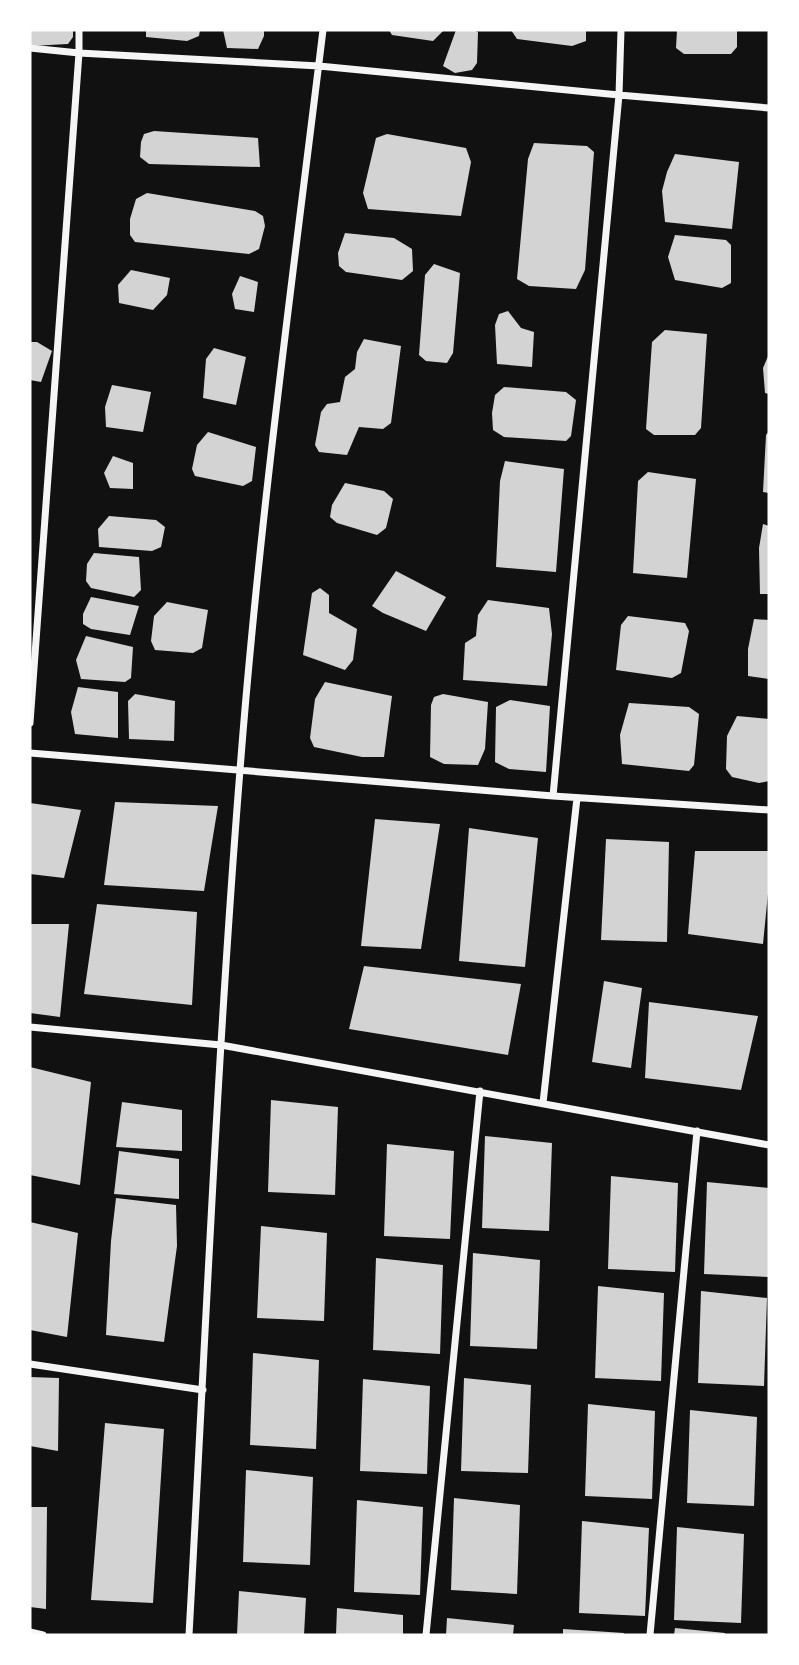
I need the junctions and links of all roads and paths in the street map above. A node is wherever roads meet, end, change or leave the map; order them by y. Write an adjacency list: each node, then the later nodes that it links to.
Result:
1 (79, 30): 5 (street)
2 (323, 30): 6 (street)
3 (621, 30): 7 (street)
4 (30, 48): 5 (street)
5 (79, 53): 6 (street); 9 (street)
6 (318, 66): 7 (street); 11 (street)
7 (619, 96): 8 (street); 12 (street)
8 (769, 108)
9 (30, 723)
10 (30, 752): 11 (street)
11 (240, 769): 12 (street); 16 (street)
12 (553, 796): 13 (street)
13 (577, 797): 14 (street); 18 (street)
14 (769, 810)
15 (30, 1027): 16 (street)
16 (221, 1045): 17 (street); 22 (street)
17 (480, 1091): 18 (street); 26 (street)
18 (543, 1103): 19 (street)
19 (697, 1132): 20 (street); 27 (street)
20 (769, 1145)
21 (30, 1364): 22 (street)
22 (203, 1390): 25 (street)
23 (30, 1632): 24 (street)
24 (43, 1635)
25 (189, 1635)
26 (426, 1635)
27 (650, 1635)

